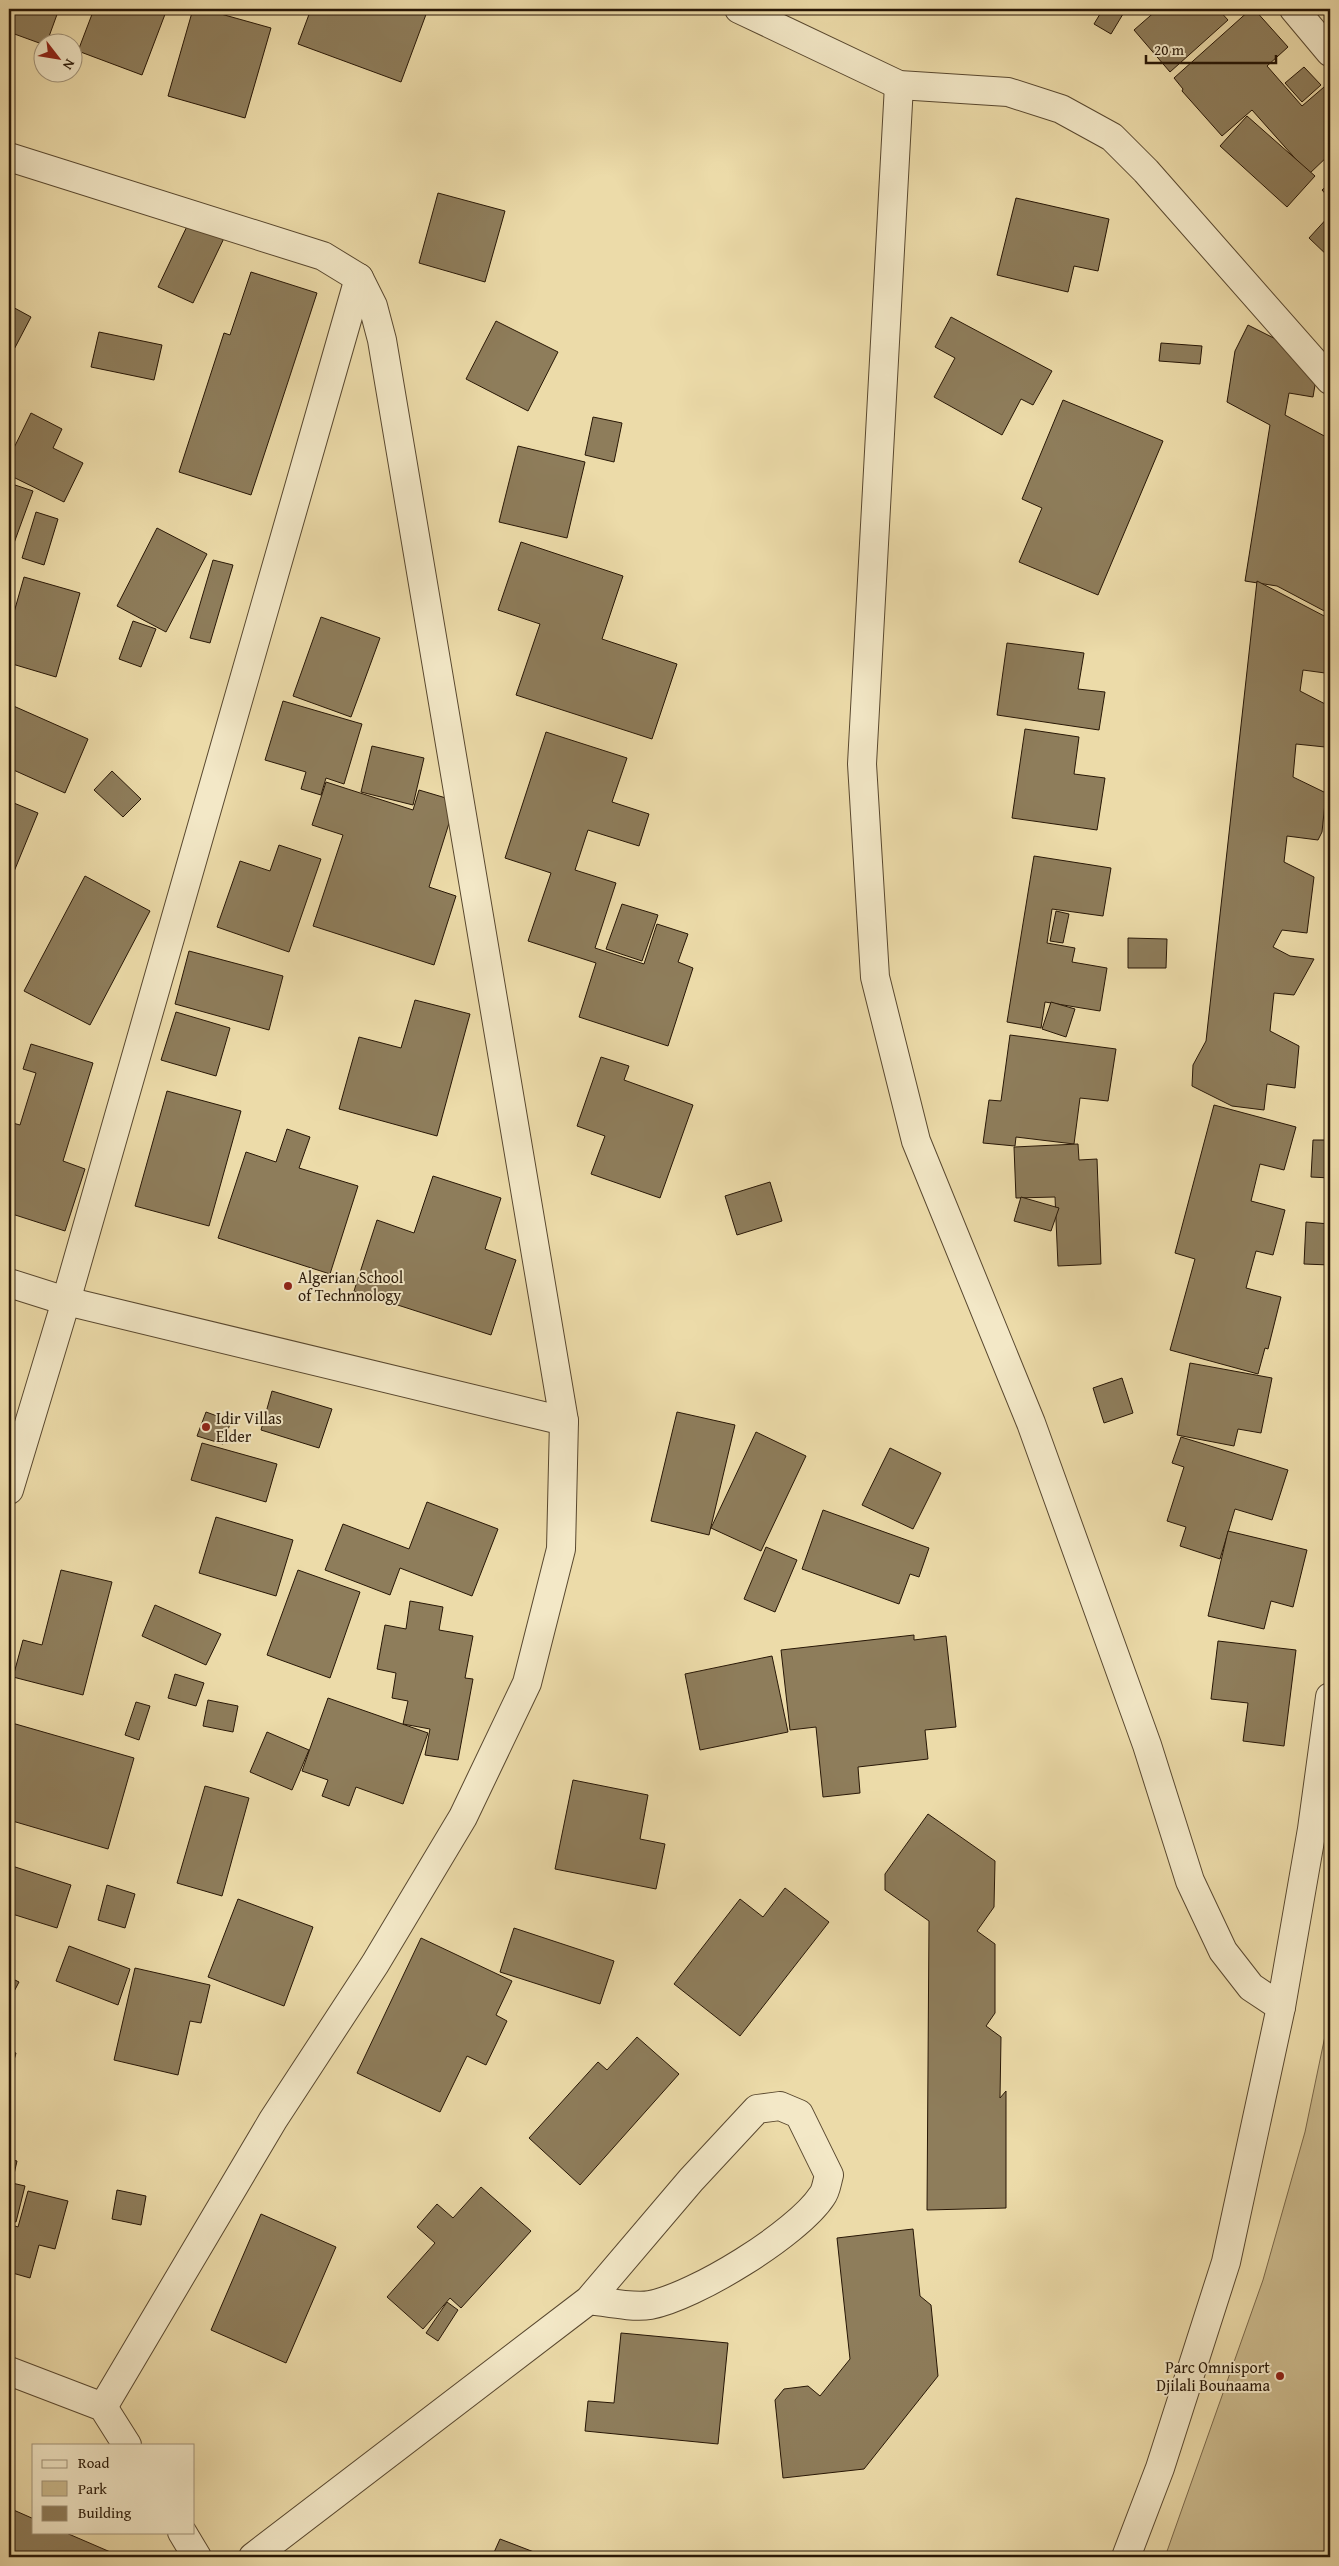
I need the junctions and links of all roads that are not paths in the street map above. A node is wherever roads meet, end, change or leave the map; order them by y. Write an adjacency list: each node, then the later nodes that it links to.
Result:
1 (739, 9): 4 (street)
2 (1294, 9): 3 (street)
3 (1330, 52)
4 (899, 85): 7 (street); 13 (street)
5 (9, 157): 6 (street)
6 (359, 278): 9 (street); 10 (street)
7 (1330, 380)
8 (9, 1283): 9 (street)
9 (66, 1300): 10 (street); 11 (street)
10 (564, 1421): 16 (street)
11 (9, 1490)
12 (1330, 1697): 13 (street)
13 (1281, 2007): 21 (street)
14 (589, 2300): 14 (street); 20 (street)
15 (9, 2370): 16 (street)
16 (103, 2407): 17 (street)
17 (126, 2444)
18 (183, 2534): 19 (street)
19 (198, 2557)
20 (253, 2557)
21 (1126, 2557)

